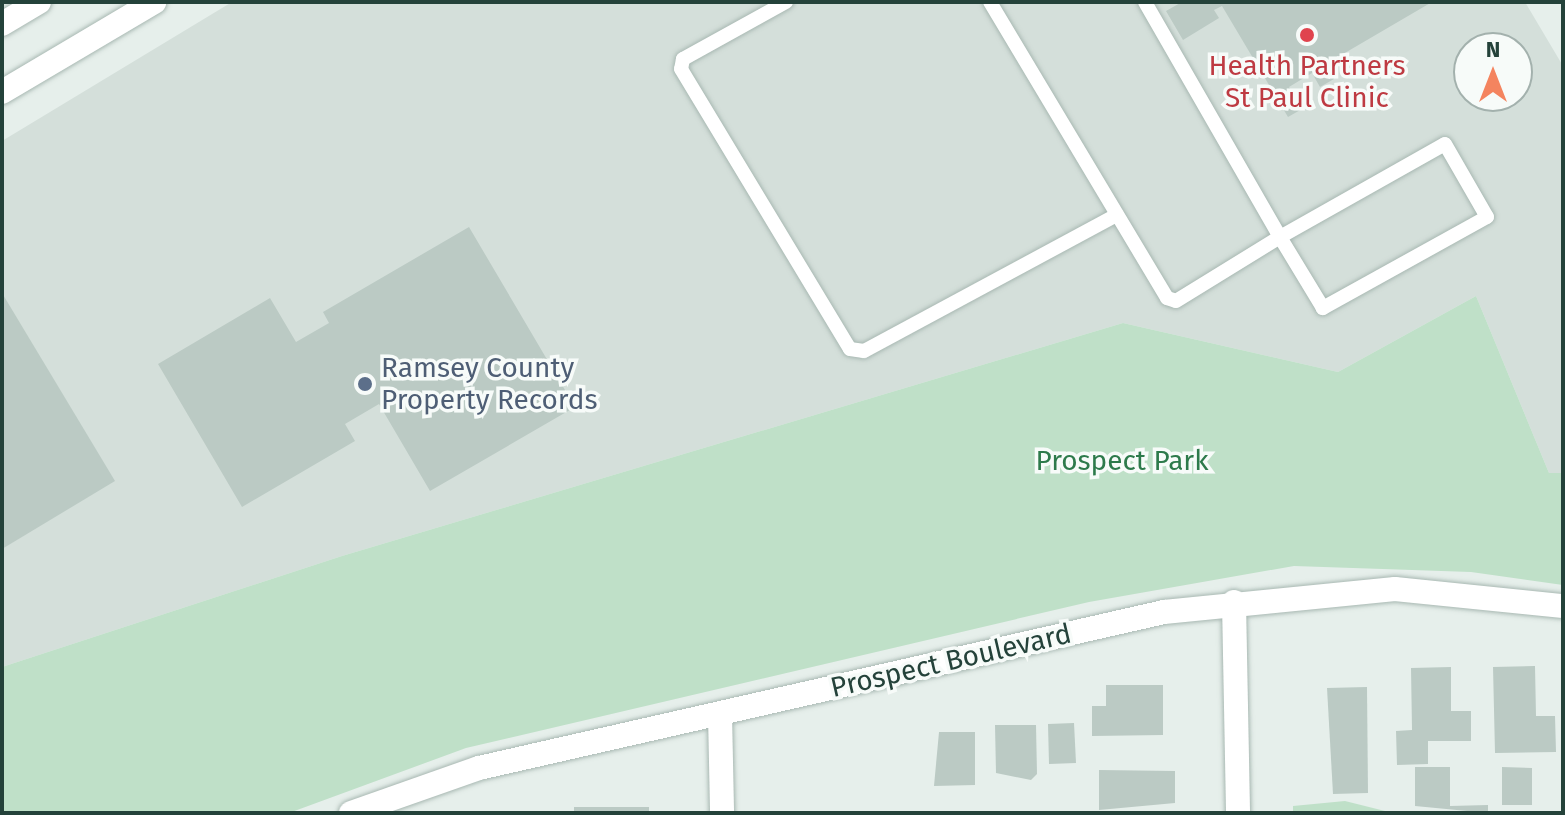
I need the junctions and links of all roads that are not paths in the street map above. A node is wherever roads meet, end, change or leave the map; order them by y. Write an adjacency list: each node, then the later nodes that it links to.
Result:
1 (39, 2): 6 (street)
2 (154, 2): 7 (street)
3 (786, 2): 8 (lane)
4 (990, 2): 8 (lane)
5 (1145, 2): 9 (lane)
6 (2, 24)
7 (2, 92)
8 (1117, 215): 9 (lane)
9 (1280, 237): 9 (lane)
10 (1234, 602): 11 (street, Prospect Boulevard); 12 (street, Prospect Boulevard); 15 (street)
11 (1563, 606)
12 (720, 714): 13 (street, Prospect Boulevard); 14 (street)
13 (351, 813)
14 (722, 813)
15 (1238, 813)

